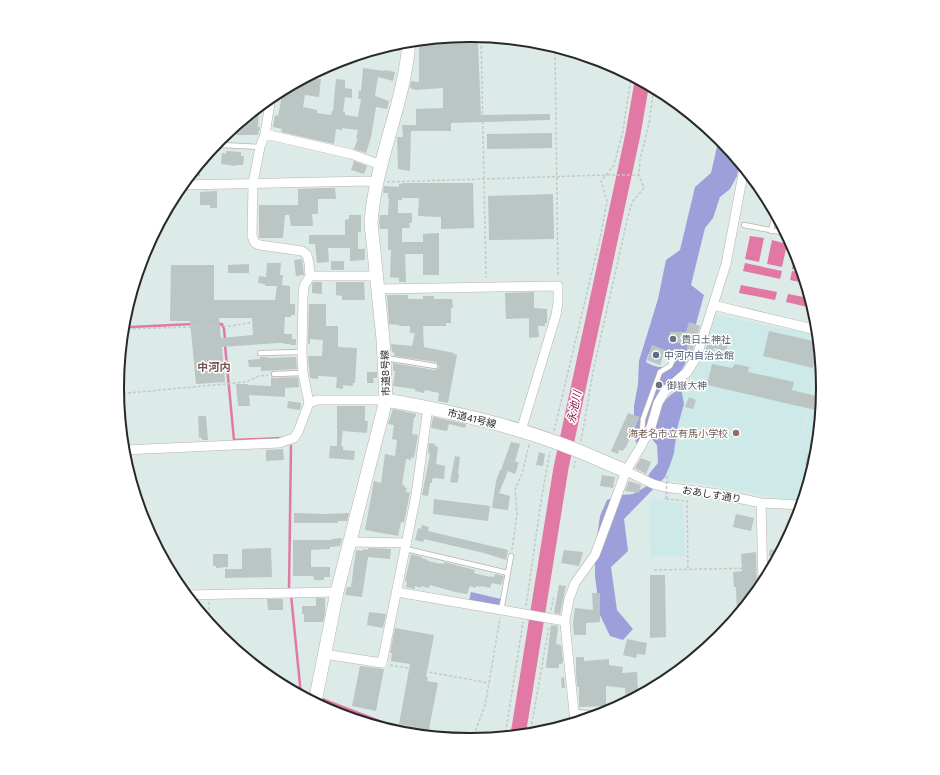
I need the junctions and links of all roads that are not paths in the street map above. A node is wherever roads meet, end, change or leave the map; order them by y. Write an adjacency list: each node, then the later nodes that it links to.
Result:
1 (408, 48): 6 (street, 市道8号線)
2 (270, 106): 3 (street)
3 (265, 134): 5 (street); 6 (street)
4 (224, 145): 5 (lane)
5 (260, 147): 9 (street)
6 (381, 165): 8 (street, 市道8号線)
7 (743, 176): 18 (street)
8 (377, 182): 9 (street); 16 (street, 市道8号線)
9 (253, 183): 10 (street); 15 (street)
10 (191, 185)
11 (773, 223): 13 (lane)
12 (744, 225): 13 (lane)
13 (772, 231): 14 (lane)
14 (778, 232)
15 (310, 276): 16 (street); 20 (street)
16 (377, 276): 17 (street, 市道8号線)
17 (378, 289): 23 (street, 市道8号線); 30 (street)
18 (713, 305): 19 (street); 31 (street)
19 (811, 328)
20 (302, 352): 21 (lane); 25 (street)
21 (260, 353)
22 (674, 353): 31 (lane)
23 (384, 357): 24 (lane); 27 (street, 市道8号線)
24 (435, 366)
25 (303, 373): 26 (lane); 28 (street)
26 (274, 374)
27 (386, 400): 28 (street); 29 (street, 市道41号線); 36 (street, 市道8号線)
28 (309, 403): 32 (street)
29 (428, 407): 30 (street, 市道41号線); 37 (street)
30 (526, 432): 33 (street, 市道41号線)
31 (643, 442): 33 (street)
32 (130, 450)
33 (626, 471): 34 (street, おあしす通り); 45 (street)
34 (761, 503): 35 (street, おあしす通り); 39 (street)
35 (795, 505)
36 (349, 542): 37 (street); 41 (street, 市道8号線)
37 (406, 546): 40 (lane); 42 (street)
38 (511, 556): 40 (lane)
39 (763, 570)
40 (508, 573): 44 (lane)
41 (337, 592): 43 (street); 46 (street, 市道8号線)
42 (397, 592): 44 (street); 46 (street)
43 (194, 595)
44 (501, 611): 45 (street)
45 (565, 621): 48 (street)
46 (324, 654): 47 (street, 市道8号線)
47 (316, 697)
48 (574, 712): 49 (lane); 50 (street)
49 (587, 713)
50 (574, 717)

